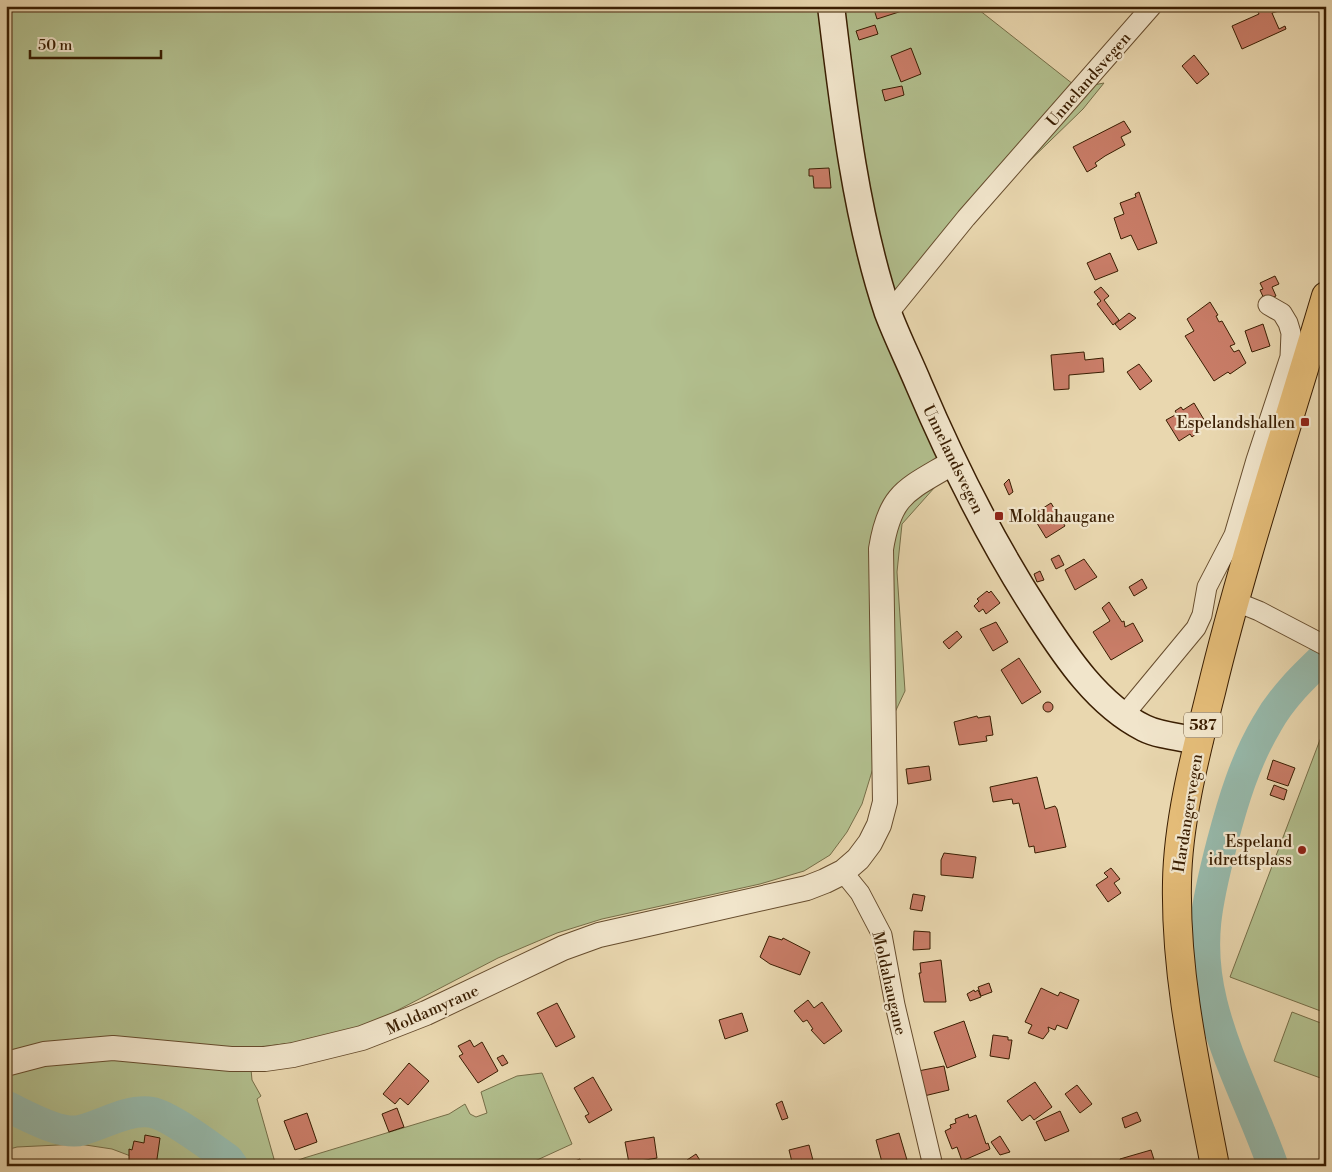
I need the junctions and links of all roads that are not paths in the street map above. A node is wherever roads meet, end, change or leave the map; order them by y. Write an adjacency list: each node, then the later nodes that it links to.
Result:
1 (832, 6): 5 (main road, Unnelandsvegen)
2 (1152, 6): 5 (street, Unnelandsvegen)
3 (1326, 296): 7 (main road, Hardangervegen / 587)
4 (1268, 305): 9 (street)
5 (888, 314): 6 (main road, Unnelandsvegen)
6 (952, 463): 9 (main road, Unnelandsvegen); 11 (street)
7 (1234, 601): 8 (street); 10 (main road, Hardangervegen / 587)
8 (1322, 643)
9 (1124, 715): 10 (main road, Unnelandsvegen)
10 (1198, 741): 14 (main road, Hardangervegen / 587)
11 (843, 872): 12 (street, Moldamyrane); 13 (street, Moldahaugane)
12 (6, 1064)
13 (933, 1166)
14 (1215, 1166)

